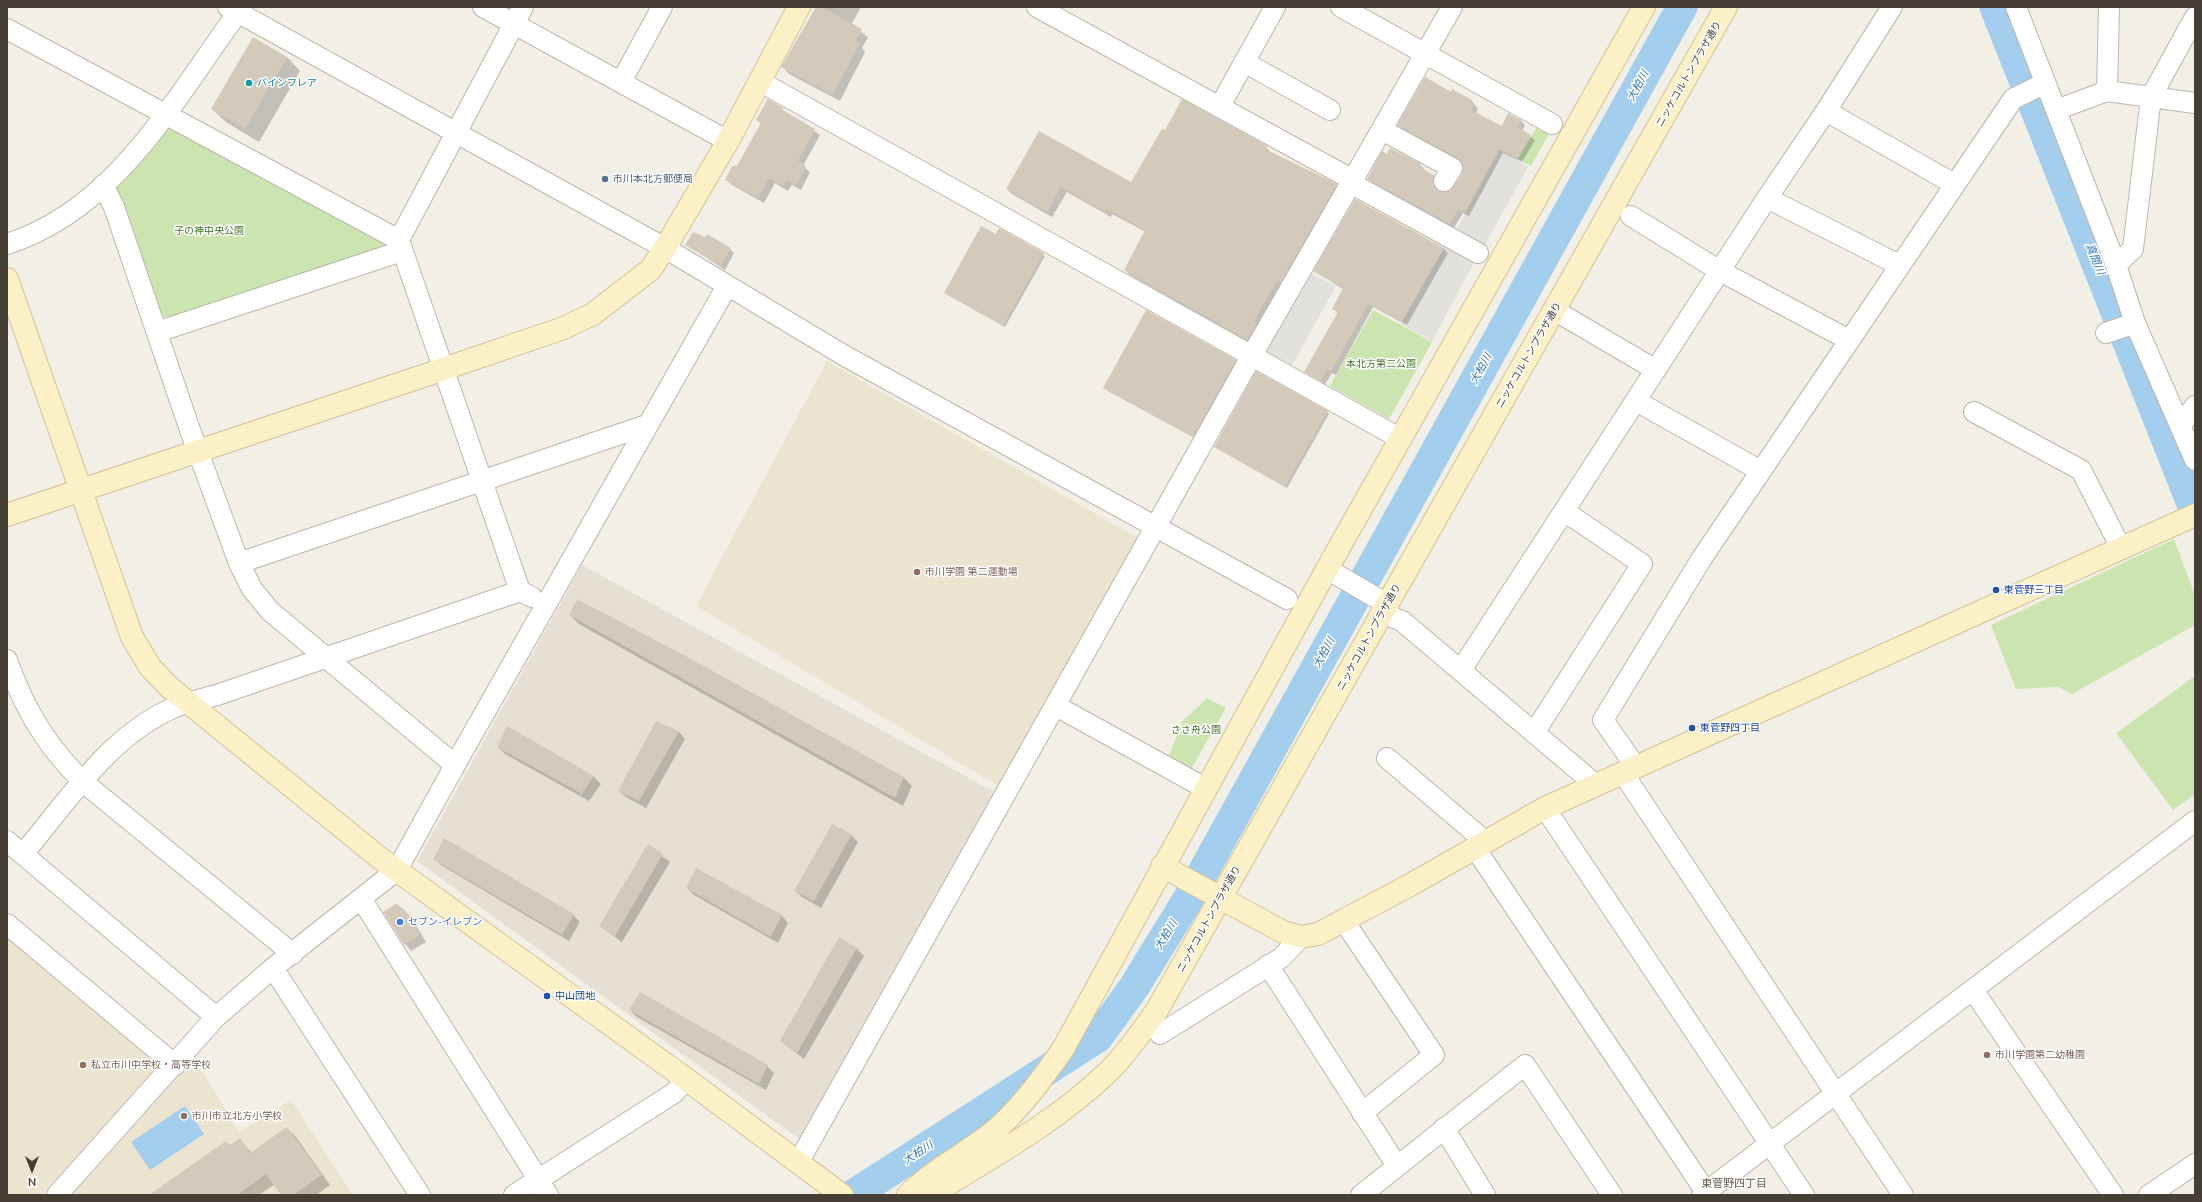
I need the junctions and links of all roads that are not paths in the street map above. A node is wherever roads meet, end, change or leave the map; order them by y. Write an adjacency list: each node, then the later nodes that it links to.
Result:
1 (483, 7): 14 (street)
2 (662, 7): 20 (street)
3 (799, 7): 19 (street)
4 (1037, 7): 25 (street)
5 (1274, 7): 18 (street)
6 (1342, 7): 17 (street)
7 (1452, 7): 17 (street)
8 (1644, 7): 62 (street)
9 (1726, 7): 49 (street, ニッケコルトンプラザ通り)
10 (1892, 7): 28 (street)
11 (2016, 7): 21 (street)
12 (2109, 7): 22 (street)
13 (236, 9): 29 (street); 32 (street)
14 (519, 15): 20 (street); 32 (street)
15 (2195, 17): 23 (street)
16 (7, 29): 29 (street)
17 (1426, 54): 30 (street); 31 (street)
18 (1244, 62): 25 (street); 26 (street)
19 (759, 81): 33 (street); 54 (street)
20 (621, 82): 33 (street)
21 (2045, 83): 27 (street); 36 (street)
22 (2107, 91): 23 (street); 27 (street)
23 (2151, 97): 24 (street); 45 (street)
24 (2195, 103)
25 (1220, 106): 34 (street)
26 (1330, 110)
27 (2056, 110): 45 (street)
28 (1826, 111): 36 (street); 38 (street)
29 (166, 114): 37 (street); 41 (street)
30 (1552, 124)
31 (1382, 130): 34 (street); 35 (street)
32 (457, 132): 41 (street); 42 (street)
33 (728, 141): 42 (street)
34 (1353, 180): 43 (street); 54 (street)
35 (1444, 181)
36 (1954, 184): 44 (street)
37 (104, 185): 40 (street); 51 (street)
38 (1767, 198): 44 (street); 46 (street)
39 (1632, 216): 46 (street)
40 (7, 244)
41 (401, 246): 51 (street); 55 (street)
42 (665, 248): 48 (street); 55 (street)
43 (1478, 253)
44 (1899, 265): 53 (street)
45 (2116, 265): 50 (street)
46 (1720, 271): 53 (street); 56 (street)
47 (7, 279): 67 (street)
48 (727, 286): 60 (street); 71 (street)
49 (1554, 310): 56 (street); 78 (street, ニッケコルトンプラザ通り)
50 (2135, 323): 52 (street); 61 (street)
51 (157, 332): 63 (street)
52 (2106, 333)
53 (1849, 340): 65 (street)
54 (1251, 357): 62 (street); 71 (street)
55 (444, 369): 63 (street); 66 (street)
56 (1656, 370): 57 (street)
57 (1636, 401): 65 (street); 68 (street)
58 (2195, 406): 61 (street)
59 (1974, 412): 72 (street)
60 (647, 425): 66 (street); 77 (street)
61 (2181, 425): 64 (street)
62 (1401, 439): 74 (street)
63 (198, 451): 67 (street); 73 (street)
64 (2195, 460)
65 (1761, 472): 87 (street)
66 (482, 481): 73 (street); 75 (street)
67 (82, 491): 69 (street); 82 (street)
68 (1564, 511): 81 (street); 84 (street)
69 (7, 515)
70 (2187, 519): 72 (street)
71 (1156, 527): 76 (street); 83 (street)
72 (2121, 548): 87 (street)
73 (239, 563): 79 (street)
74 (1327, 569): 78 (street); 90 (street)
75 (520, 592): 77 (street); 79 (street)
76 (1287, 599)
77 (546, 604): 86 (street)
78 (1384, 609): 81 (street); 98 (street, ニッケコルトンプラザ通り)
79 (326, 657): 82 (street); 86 (street)
80 (7, 660): 88 (street)
81 (1461, 670): 84 (street)
82 (187, 703): 88 (street); 97 (street)
83 (1056, 706): 90 (street); 115 (street)
84 (1534, 733): 89 (street)
85 (1387, 758): 94 (street)
86 (454, 765): 97 (street)
87 (1630, 770): 89 (street); 111 (street)
88 (83, 782): 95 (street); 103 (street)
89 (1596, 785): 91 (street)
90 (1204, 788): 96 (street)
91 (1545, 808): 94 (street); 114 (street)
92 (2195, 821): 106 (street)
93 (7, 841): 95 (street)
94 (1481, 845): 100 (street); 120 (street)
95 (23, 854): 107 (street)
96 (1168, 869): 98 (street); 124 (street)
97 (397, 870): 99 (street); 110 (street)
98 (1215, 894): 102 (street); 125 (street, ニッケコルトンプラザ通り)
99 (362, 900): 103 (street); 118 (street)
100 (1344, 921): 102 (street); 112 (street)
101 (7, 924): 109 (street)
102 (1301, 937): 104 (street)
103 (293, 954): 105 (street)
104 (1268, 965): 108 (street); 112 (street)
105 (273, 968): 107 (street); 122 (street)
106 (1973, 990): 111 (street); 131 (street)
107 (216, 1017): 109 (street)
108 (1160, 1034)
109 (175, 1065): 121 (street)
110 (686, 1079): 115 (street); 118 (street)
111 (1835, 1093): 114 (street); 130 (street)
112 (1362, 1113): 117 (street)
113 (1444, 1128): 117 (street); 127 (street); 128 (street)
114 (1770, 1143): 120 (street); 129 (street)
115 (798, 1163): 119 (street)
116 (2195, 1164): 132 (street)
117 (1397, 1166): 126 (street)
118 (543, 1187): 123 (street)
119 (835, 1190)
120 (1705, 1194)
121 (57, 1195)
122 (420, 1195)
123 (514, 1195)
124 (908, 1195)
125 (930, 1195)
126 (1361, 1195)
127 (1485, 1195)
128 (1612, 1195)
129 (1804, 1195)
130 (1903, 1195)
131 (2113, 1195)
132 (2149, 1195)

